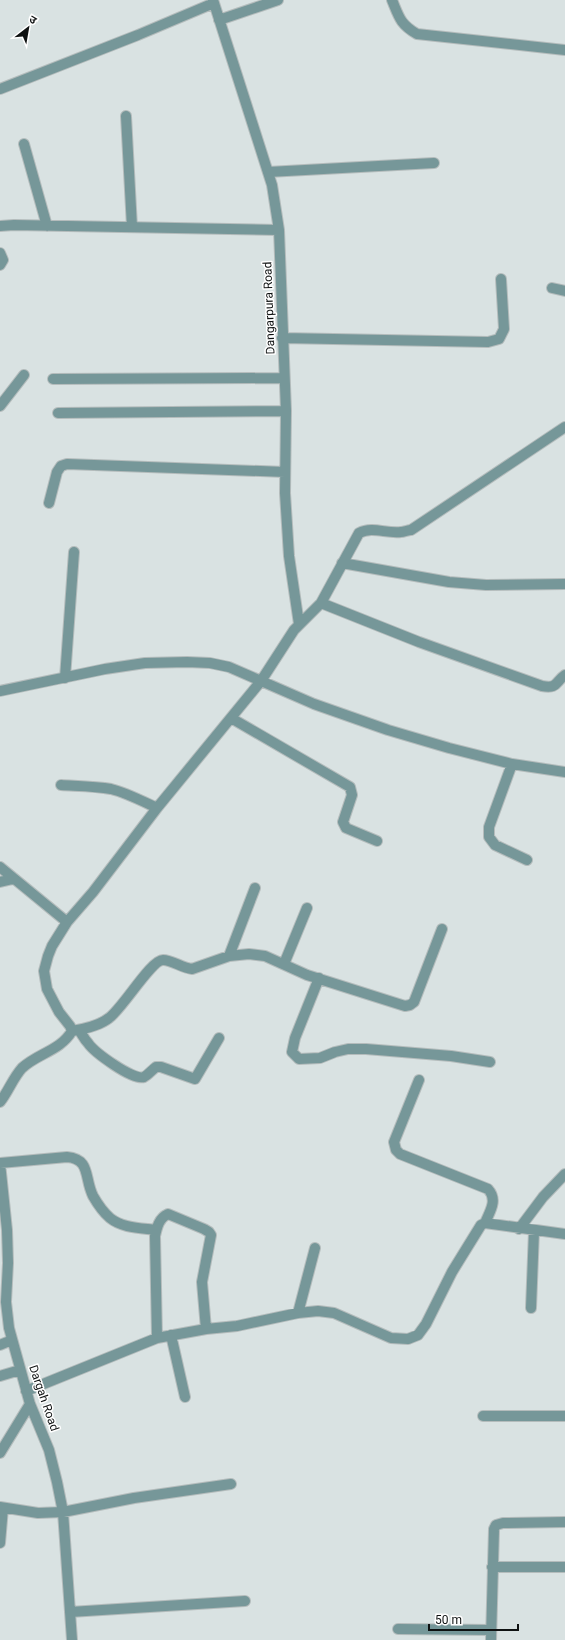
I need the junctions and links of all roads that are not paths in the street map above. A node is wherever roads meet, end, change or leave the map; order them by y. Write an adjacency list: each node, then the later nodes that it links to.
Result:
1 (278, 0): 4 (street)
2 (392, 0): 5 (street)
3 (214, 2): 4 (street, Dangarpura Road); 6 (street)
4 (219, 20): 10 (street, Dangarpura Road)
5 (565, 50)
6 (0, 89)
7 (126, 116): 13 (street)
8 (24, 144): 12 (street)
9 (434, 164): 10 (street)
10 (268, 172): 14 (street, Dangarpura Road)
11 (0, 226): 12 (street)
12 (47, 226): 13 (street)
13 (132, 227): 14 (street)
14 (279, 230): 20 (street, Dangarpura Road)
15 (0, 253): 16 (street)
16 (0, 265)
17 (501, 279): 20 (street)
18 (552, 288): 19 (street)
19 (565, 291)
20 (282, 338): 22 (street, Dangarpura Road)
21 (24, 375): 24 (street)
22 (284, 378): 23 (street); 25 (street, Dangarpura Road)
23 (53, 379)
24 (0, 406)
25 (286, 410): 26 (street); 28 (street, Dangarpura Road)
26 (58, 413)
27 (565, 426): 31 (street)
28 (285, 472): 29 (street); 34 (street, Dangarpura Road)
29 (49, 503)
30 (74, 552): 36 (street)
31 (342, 563): 32 (street); 33 (street)
32 (565, 584)
33 (321, 603): 34 (street); 35 (street)
34 (299, 624): 37 (street)
35 (565, 675)
36 (65, 678): 37 (street); 38 (street)
37 (260, 682): 39 (street); 40 (street)
38 (0, 691)
39 (231, 718): 43 (street); 44 (street)
40 (512, 764): 41 (street); 45 (street)
41 (565, 772)
42 (61, 785): 43 (street)
43 (157, 808): 51 (street)
44 (377, 841)
45 (527, 860)
46 (0, 867): 47 (street)
47 (13, 879): 48 (street); 51 (street)
48 (0, 882)
49 (255, 888): 53 (street)
50 (308, 908): 54 (street)
51 (67, 922): 56 (street)
52 (442, 929): 55 (street)
53 (229, 956): 54 (street); 56 (street)
54 (284, 964): 55 (street)
55 (318, 978): 58 (street)
56 (75, 1031): 57 (street); 60 (street)
57 (219, 1038)
58 (490, 1062)
59 (419, 1080): 64 (street)
60 (0, 1102)
61 (0, 1163): 63 (street, Dargah Road); 66 (street)
62 (565, 1174): 65 (street)
63 (2, 1191): 69 (street, Dargah Road)
64 (485, 1223): 65 (street); 72 (street)
65 (519, 1229): 67 (street)
66 (156, 1230): 73 (street); 75 (street)
67 (534, 1231): 68 (street); 71 (street)
68 (565, 1234)
69 (4, 1241): 76 (street, Dargah Road)
70 (315, 1248): 72 (street)
71 (531, 1308)
72 (298, 1313): 73 (street)
73 (206, 1329): 74 (street)
74 (171, 1335): 75 (street); 81 (street)
75 (157, 1338): 80 (street)
76 (12, 1340): 77 (street); 78 (street, Dargah Road)
77 (0, 1345)
78 (20, 1370): 79 (street); 80 (street, Dargah Road)
79 (0, 1376)
80 (26, 1391): 82 (street, Dargah Road)
81 (186, 1397)
82 (30, 1404): 85 (street); 88 (street, Dargah Road)
83 (484, 1416): 84 (street)
84 (565, 1416)
85 (0, 1453)
86 (231, 1484): 88 (street)
87 (2, 1508): 88 (street); 90 (street)
88 (63, 1512): 94 (street, Dargah Road)
89 (565, 1522): 91 (street)
90 (0, 1543)
91 (492, 1567): 92 (street); 96 (street)
92 (565, 1567)
93 (244, 1601): 94 (street)
94 (70, 1612): 97 (street, Dargah Road)
95 (398, 1629): 96 (street)
96 (491, 1635)
97 (72, 1640)

